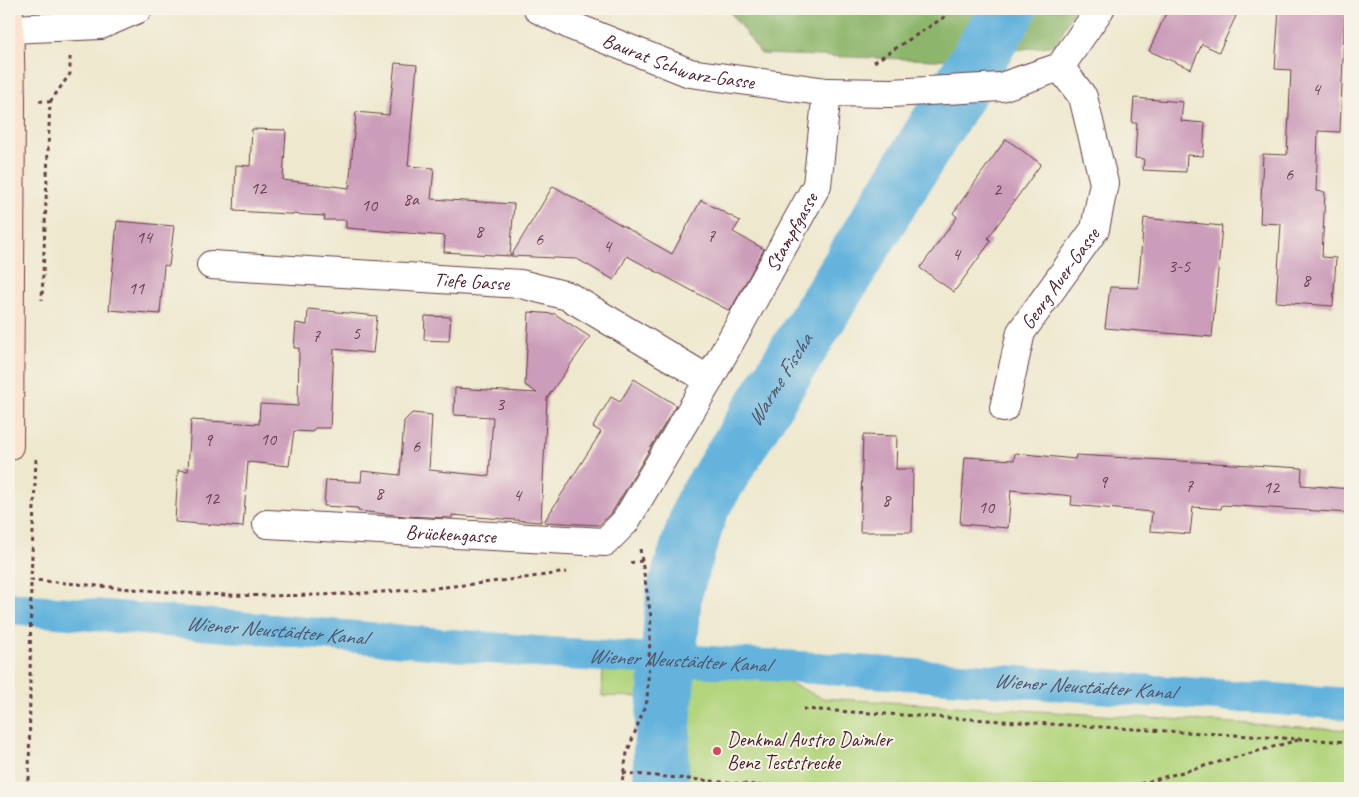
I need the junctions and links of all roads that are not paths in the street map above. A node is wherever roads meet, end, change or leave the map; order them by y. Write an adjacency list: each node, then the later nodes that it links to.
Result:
1 (138, 9): 4 (street)
2 (538, 9): 6 (street, Baurat Schwarz-Gasse)
3 (1100, 9): 5 (street)
4 (10, 21): 10 (main road)
5 (1060, 67): 6 (street); 9 (street, Georg Auer-Gasse)
6 (827, 92): 8 (street, Stampfgasse)
7 (211, 265): 8 (street, Tiefe Gasse)
8 (709, 380): 11 (street, Stampfgasse)
9 (1004, 408)
10 (9, 446)
11 (625, 522): 12 (street, Brückengasse)
12 (267, 524)

